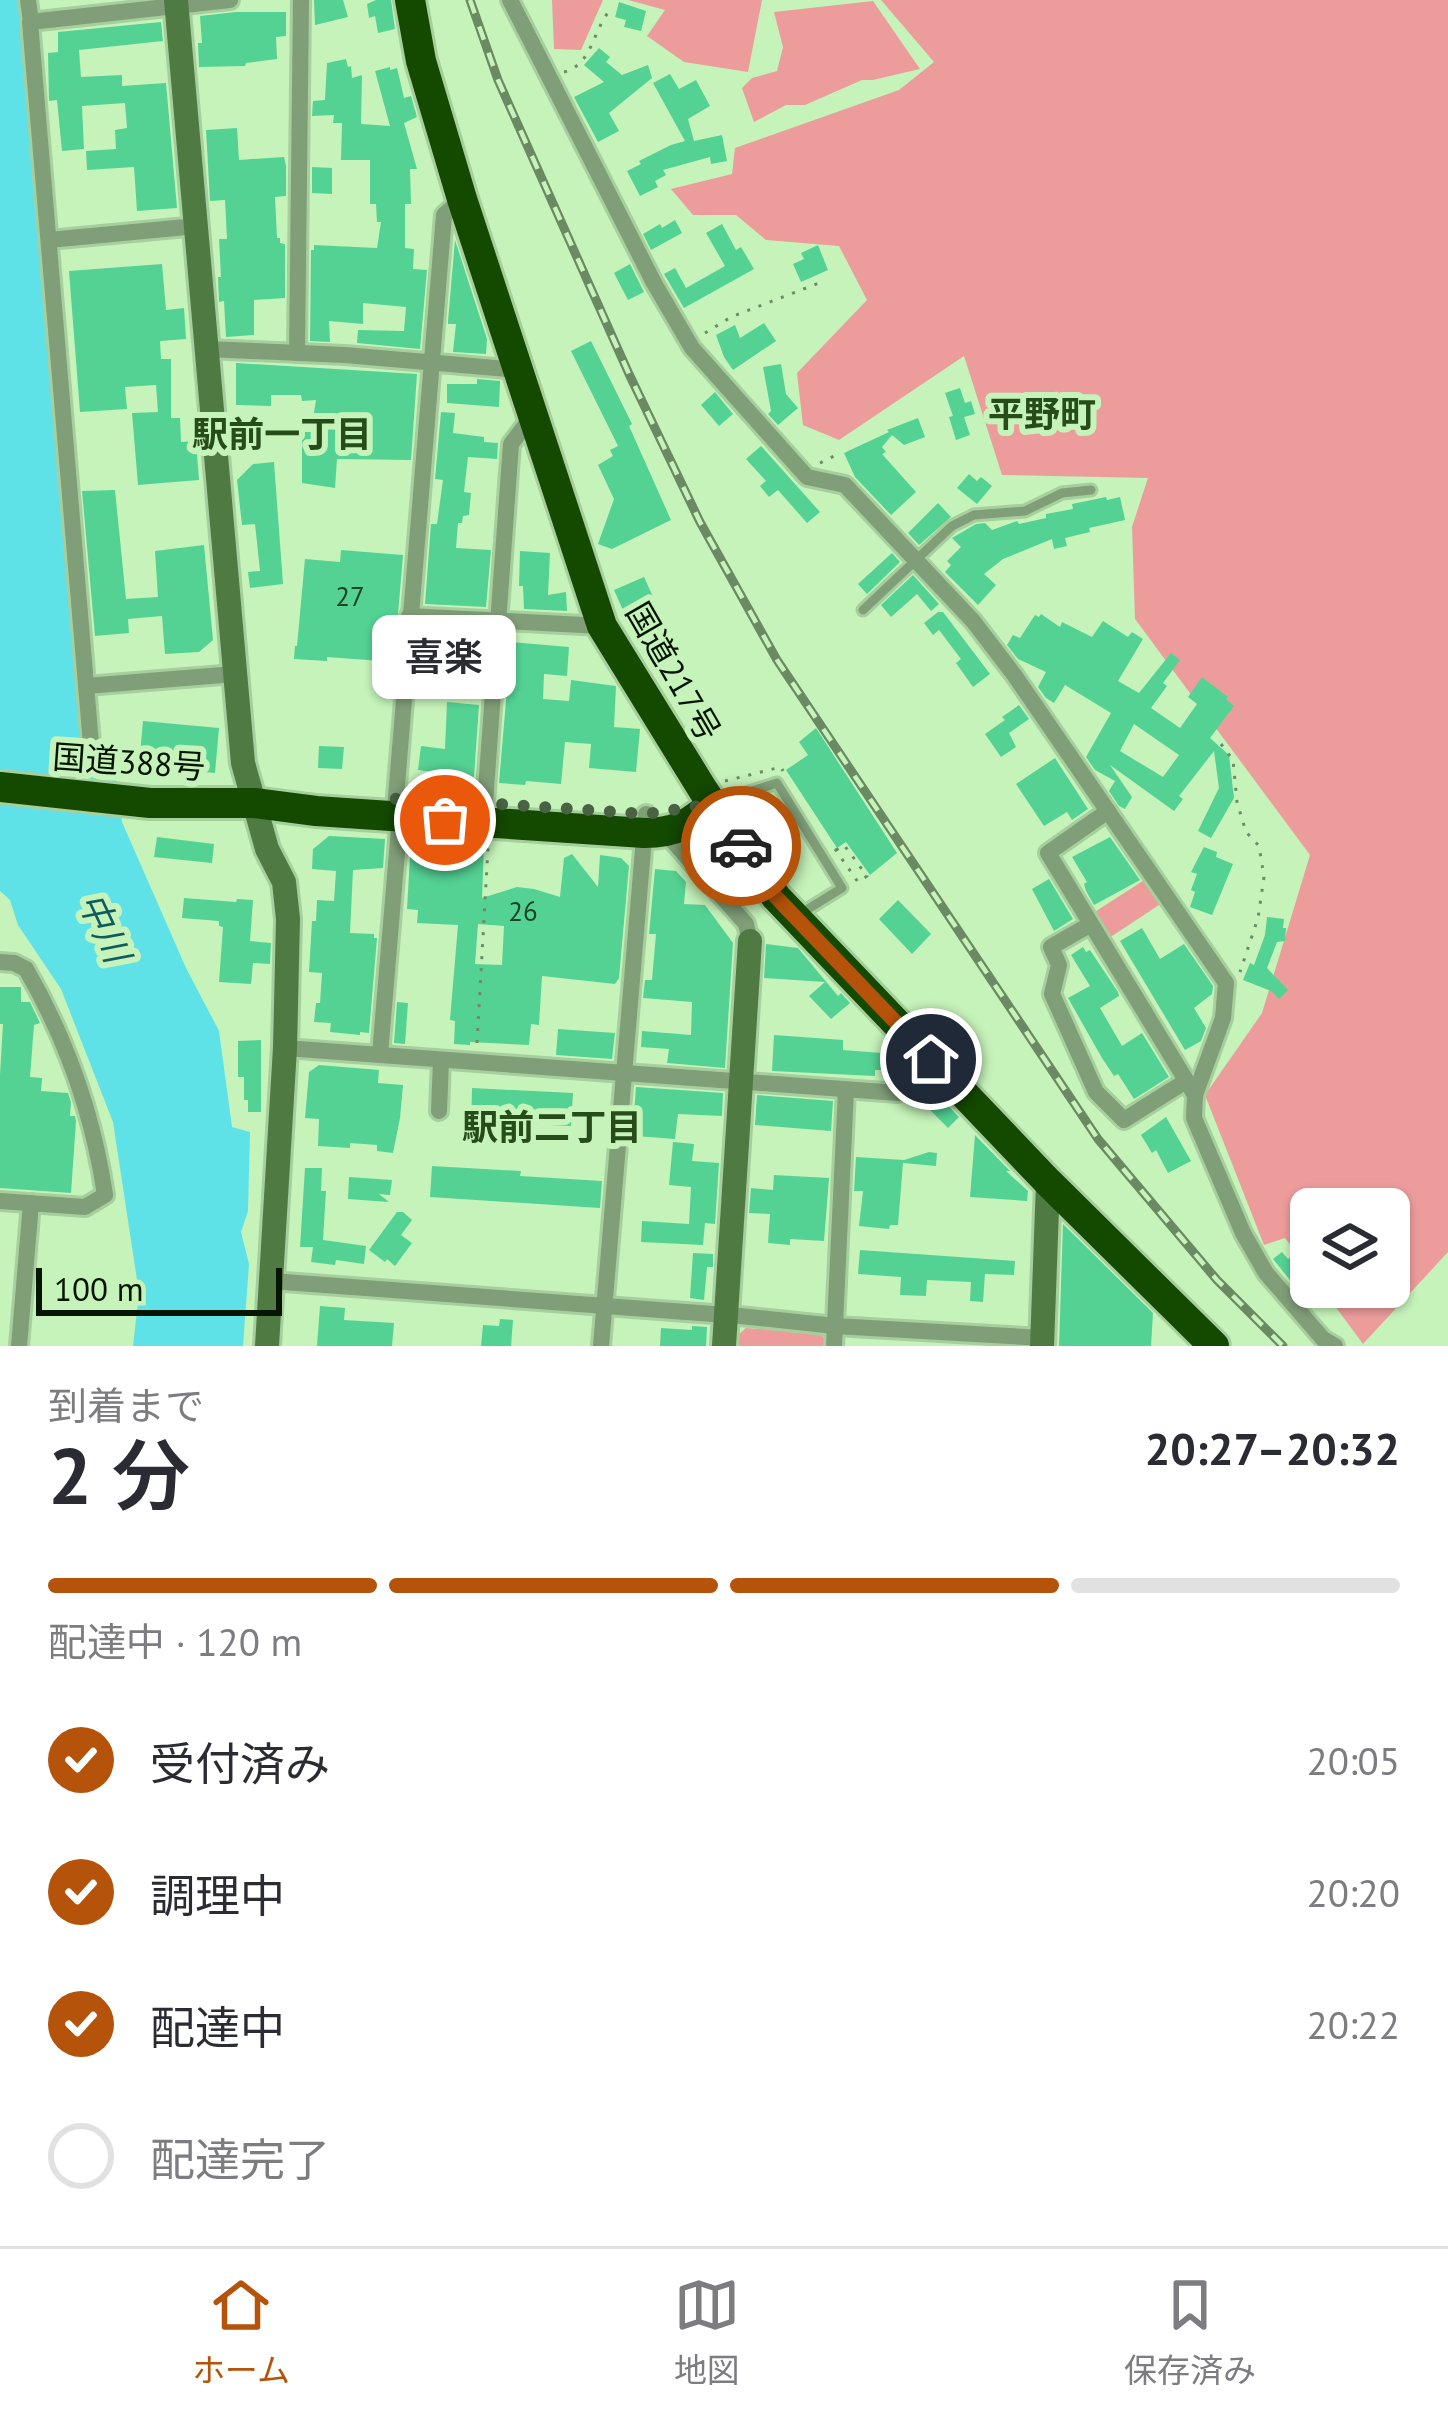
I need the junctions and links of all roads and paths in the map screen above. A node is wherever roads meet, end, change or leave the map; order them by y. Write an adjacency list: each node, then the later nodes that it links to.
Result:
1 (28, 0): 8 (street)
2 (230, 0): 6 (street)
3 (301, 0): 16 (street)
4 (410, 0): 10 (highway, 国道217号)
5 (511, 0): 9 (street)
6 (176, 3): 8 (street); 11 (street)
7 (610, 10): 9 (path)
8 (31, 22): 12 (street)
9 (545, 68): 14 (street)
10 (462, 199): 17 (street); 18 (highway, 国道217号)
11 (197, 226): 12 (street); 15 (street)
12 (49, 240): 27 (street)
13 (819, 283): 14 (path)
14 (692, 348): 21 (street)
15 (207, 349): 16 (street); 26 (street)
16 (297, 352): 17 (street)
17 (432, 362): 18 (street); 23 (street)
18 (518, 370): 19 (highway, 国道217号)
19 (534, 414): 24 (street); 25 (highway, 国道217号)
20 (1091, 490): 21 (lane)
21 (917, 562): 22 (lane); 35 (street)
22 (863, 610)
23 (409, 616): 24 (street); 34 (street)
24 (499, 621): 25 (street); 36 (street)
25 (602, 626): 32 (highway, 国道217号)
26 (235, 674): 27 (street); 33 (street)
27 (86, 686): 28 (street)
28 (91, 744)
29 (1221, 744): 44 (path)
30 (781, 767): 32 (path)
31 (0, 788): 33 (highway, 国道388号)
32 (717, 793): 37 (highway); 40 (highway, 国道217号); 40 (lane)
33 (254, 803): 34 (highway, 国道388号); 46 (street)
34 (398, 807): 36 (highway, 国道388号); 47 (street)
35 (1108, 811): 41 (street); 44 (street)
36 (487, 813): 37 (highway, 国道388号); 49 (path)
37 (652, 827): 42 (street); 50 (street)
38 (836, 851): 39 (path)
39 (858, 882)
40 (796, 918): 45 (highway, 国道217号)
41 (1091, 924): 52 (street); 52 (street)
42 (750, 941): 51 (street)
43 (0, 962): 57 (street)
44 (1226, 983): 52 (street)
45 (901, 1028): 53 (street); 55 (highway, 国道217号)
46 (285, 1048): 47 (street); 58 (street)
47 (380, 1054): 48 (street)
48 (441, 1060): 49 (street); 54 (street)
49 (476, 1062): 50 (street)
50 (624, 1074): 51 (street); 59 (street)
51 (741, 1082): 53 (street); 60 (street)
52 (1190, 1088): 70 (street)
53 (846, 1090): 61 (street)
54 (439, 1111)
55 (1048, 1182): 63 (street); 69 (highway, 国道217号)
56 (0, 1202): 57 (street)
57 (31, 1203): 64 (street)
58 (271, 1281): 59 (street); 65 (street)
59 (604, 1306): 60 (street); 66 (street)
60 (726, 1315): 61 (street); 67 (street)
61 (835, 1326): 62 (street); 68 (street)
62 (933, 1338): 63 (street)
63 (1043, 1342)
64 (19, 1346)
65 (267, 1346)
66 (601, 1346)
67 (724, 1346)
68 (834, 1346)
69 (1214, 1346)
70 (1335, 1346)

